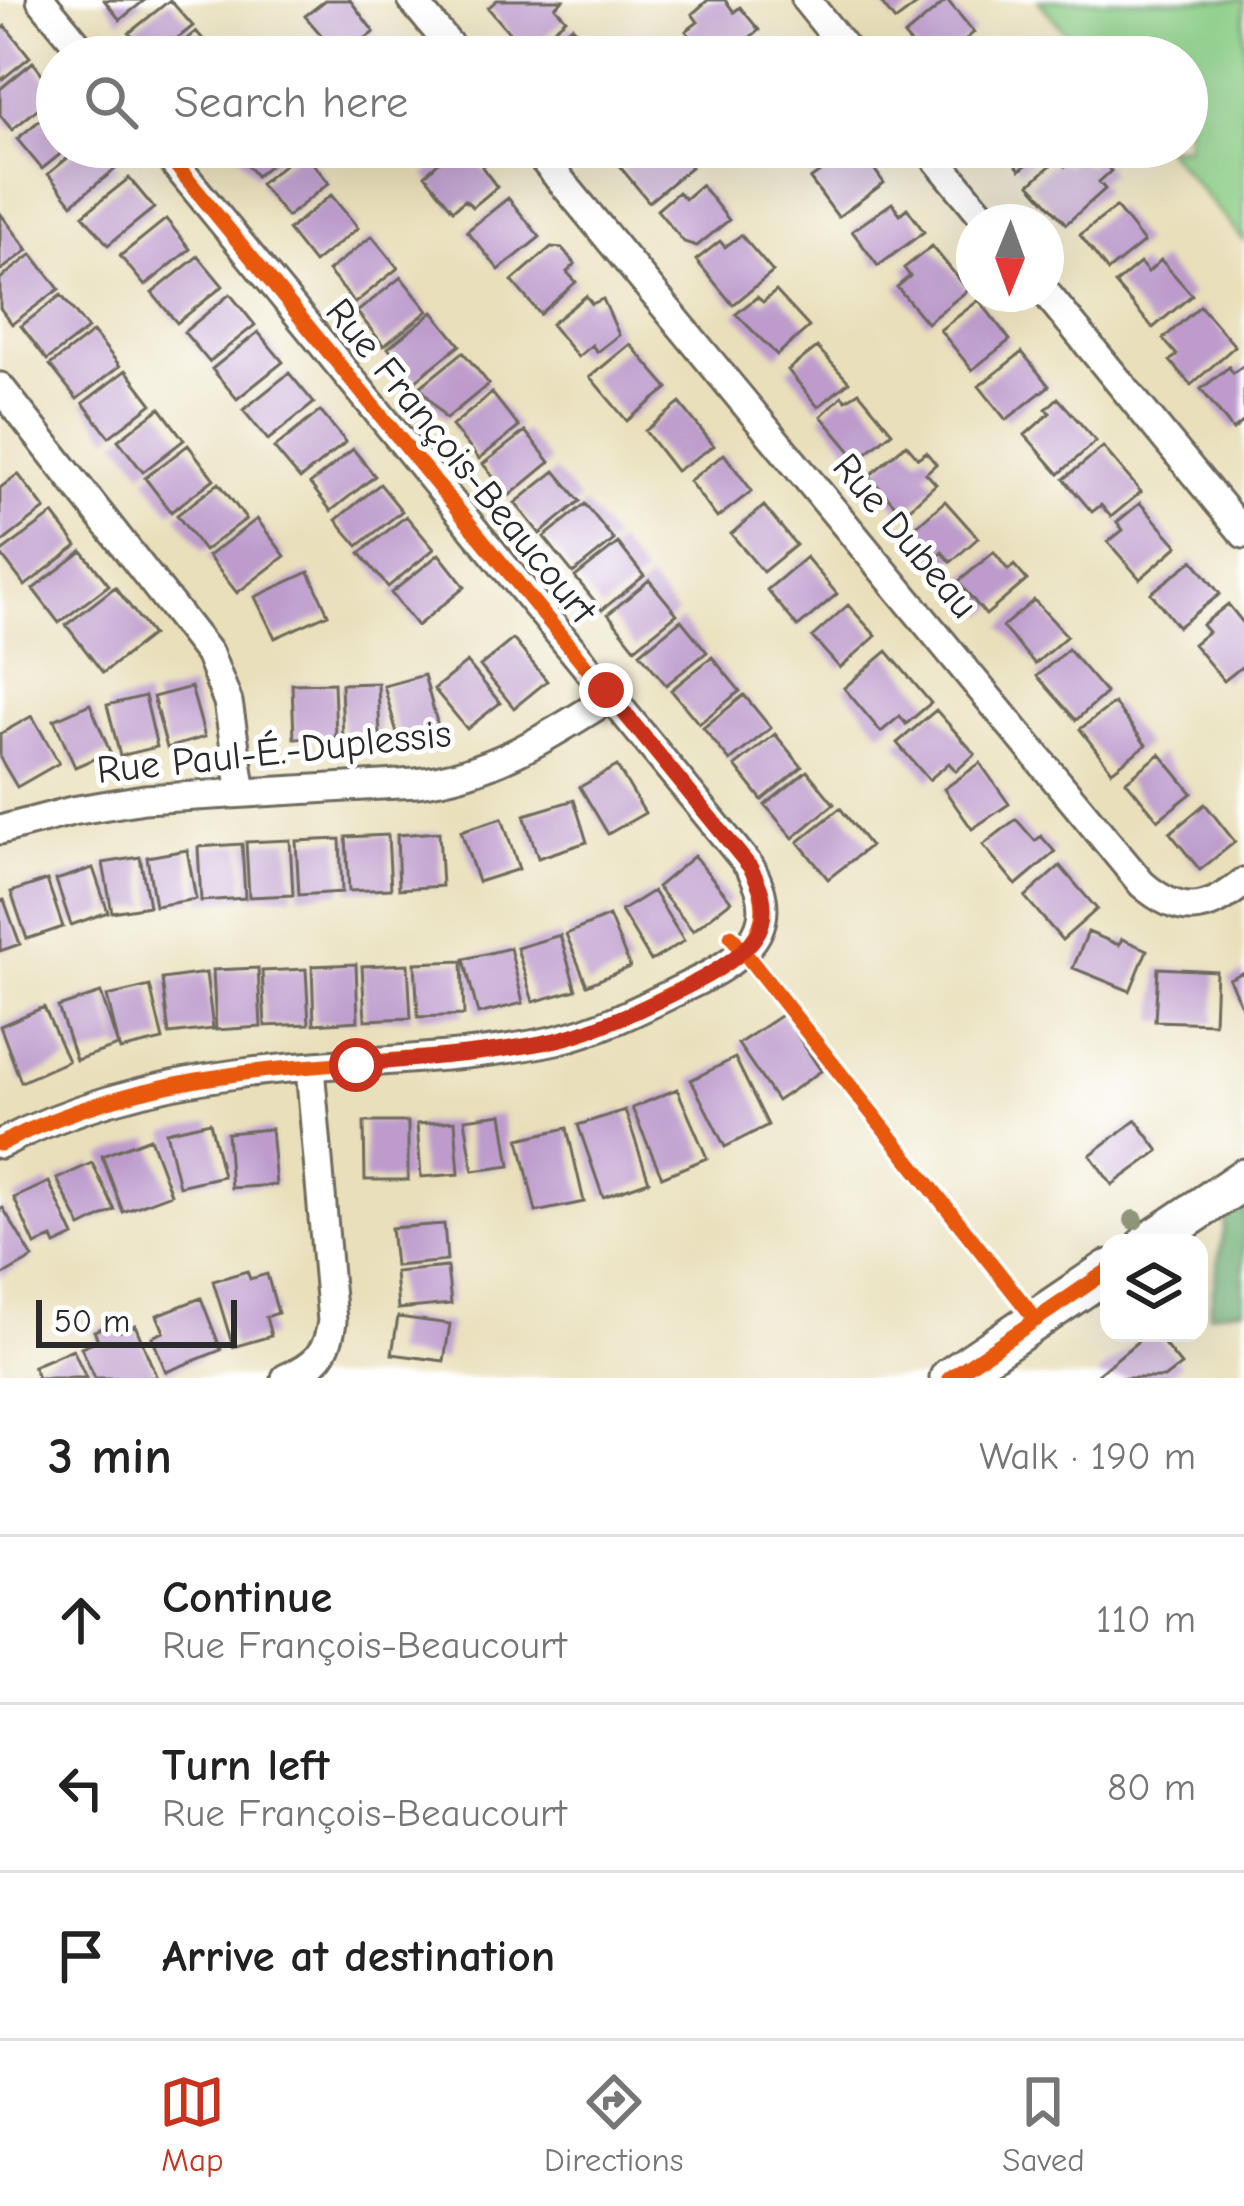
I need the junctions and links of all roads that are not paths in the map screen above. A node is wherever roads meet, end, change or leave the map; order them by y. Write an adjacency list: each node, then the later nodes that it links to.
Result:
1 (41, 0): 4 (street)
2 (412, 0): 5 (street)
3 (806, 0): 6 (street)
4 (71, 36)
5 (442, 36)
6 (836, 36)
7 (178, 168): 14 (street, Rue François-Beaucourt)
8 (550, 168): 17 (street, Rue Dubeau)
9 (943, 168): 10 (street)
10 (973, 204)
11 (1062, 312): 13 (street)
12 (0, 387): 15 (street)
13 (1244, 534)
14 (611, 697): 15 (street, Rue Paul-É.-Duplessis); 18 (street, Rue François-Beaucourt)
15 (242, 793): 16 (street, Rue Paul-É.-Duplessis)
16 (0, 830)
17 (1244, 882)
18 (310, 1068): 19 (street, Rue François-Beaucourt); 23 (street)
19 (0, 1144)
20 (1244, 1179): 21 (main road)
21 (1162, 1234)
22 (1100, 1276): 24 (main road)
23 (286, 1378)
24 (950, 1378)

